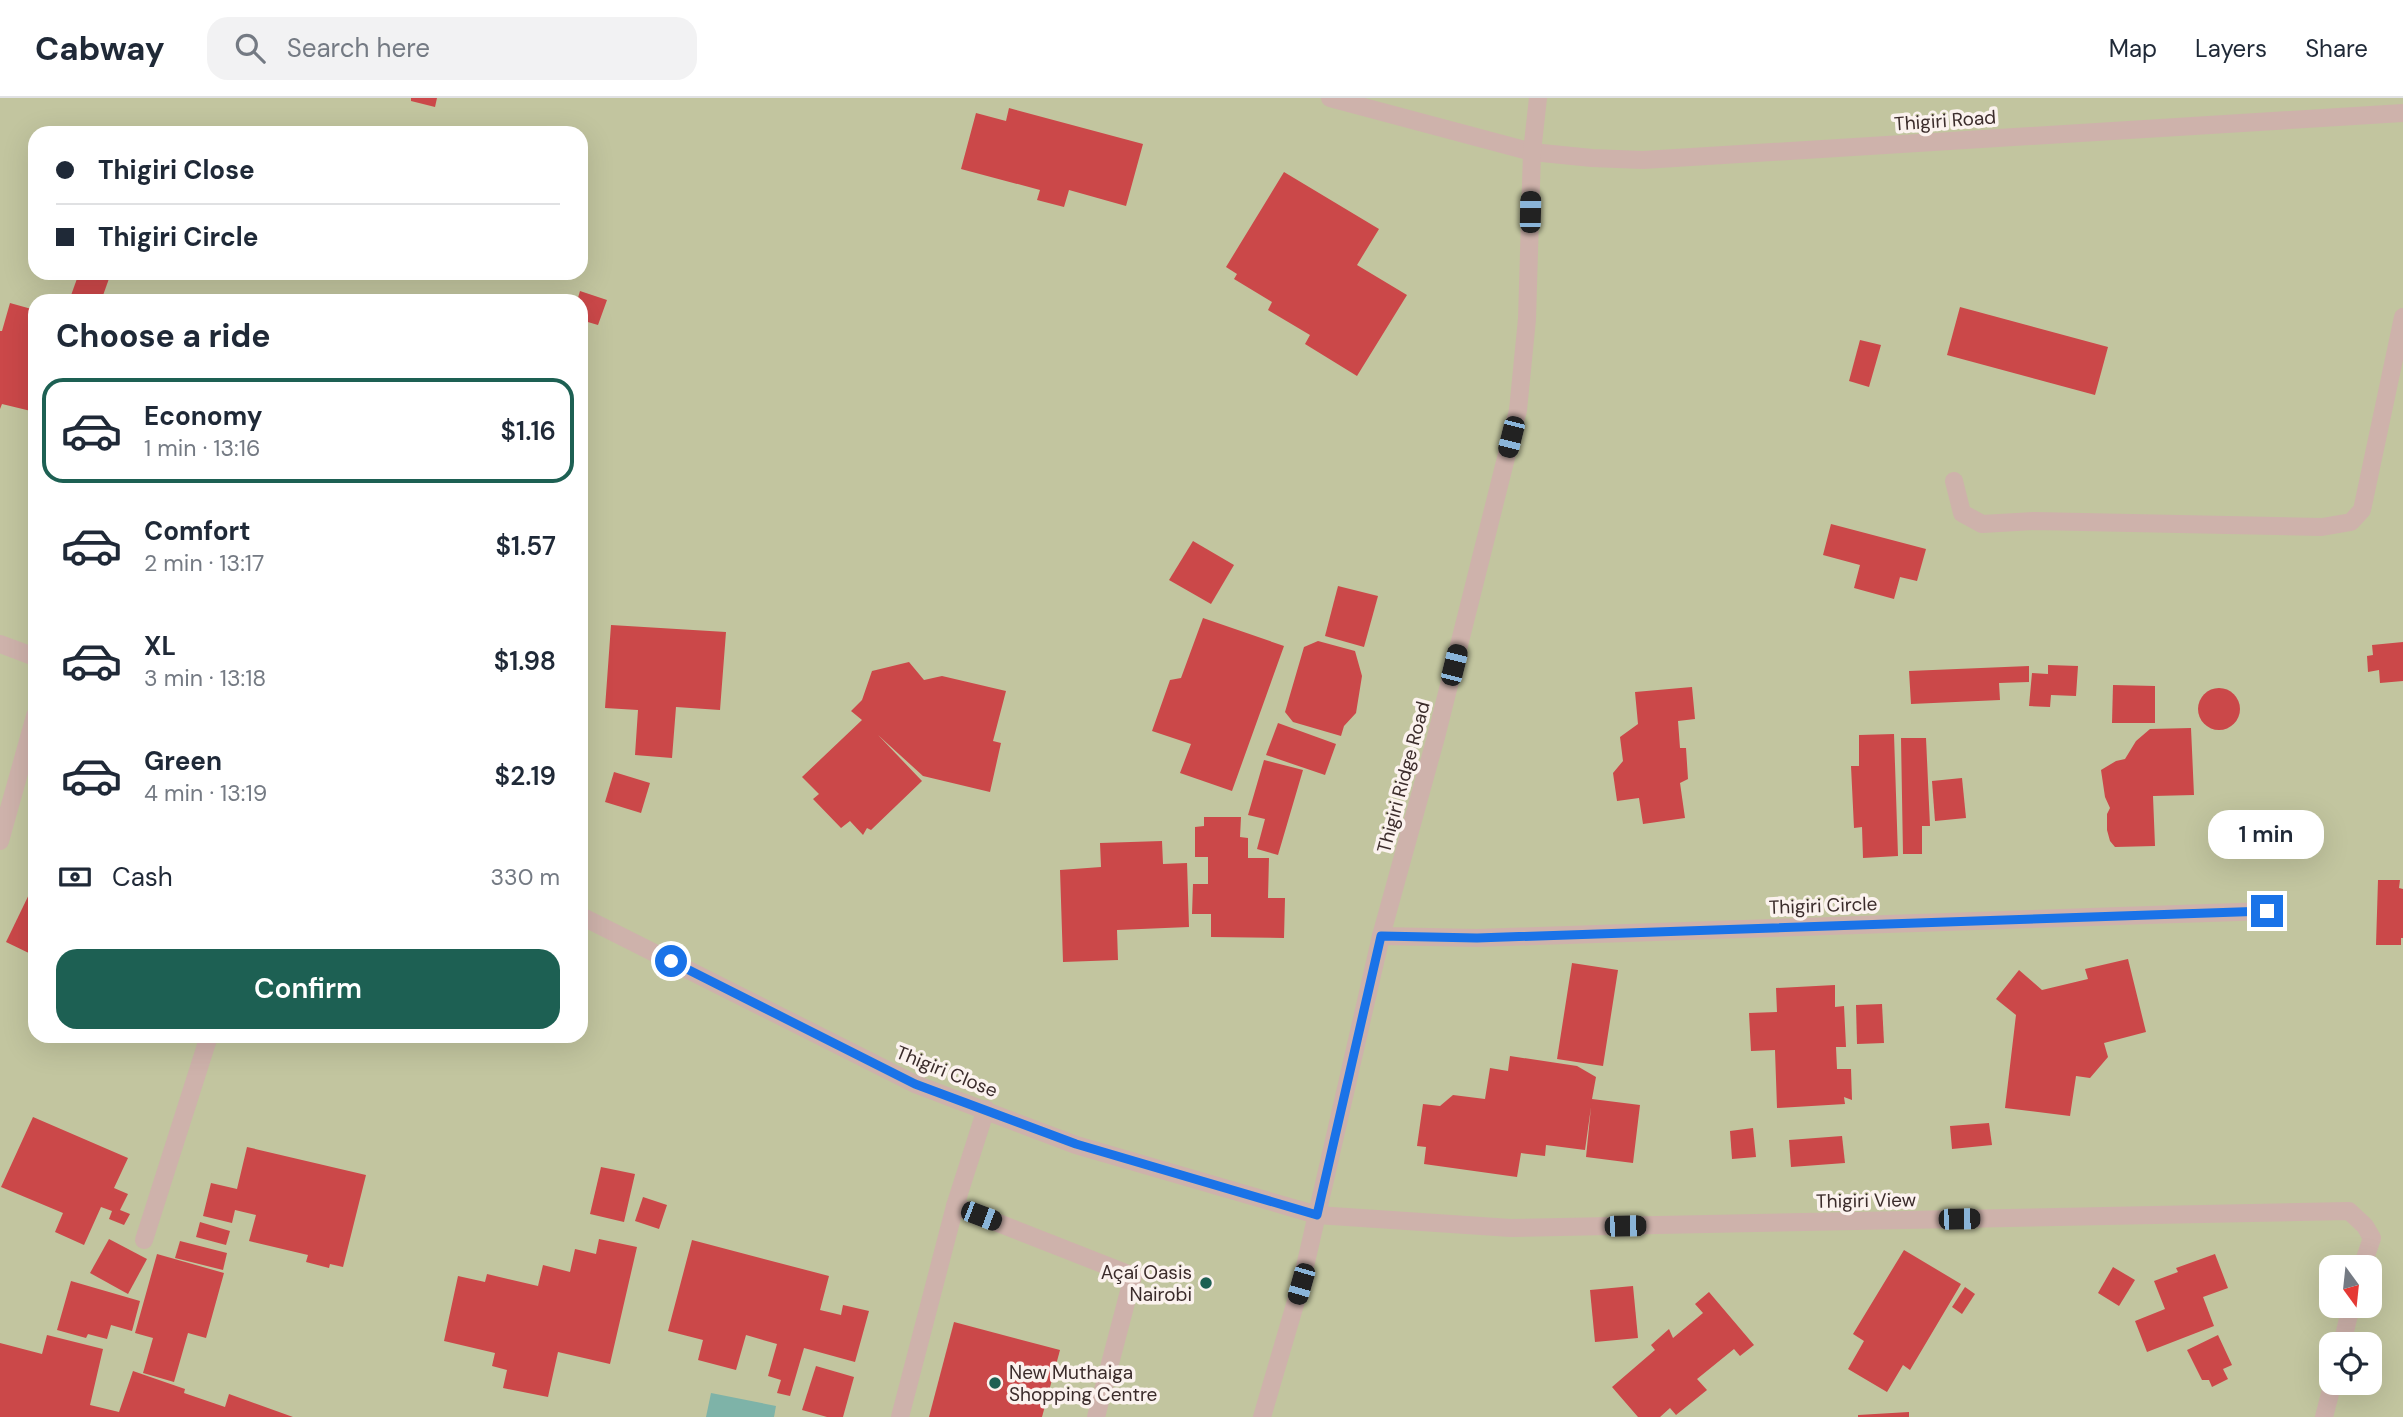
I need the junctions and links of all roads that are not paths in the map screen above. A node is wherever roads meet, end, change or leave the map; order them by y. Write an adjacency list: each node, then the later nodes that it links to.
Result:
1 (1330, 98): 4 (street, Thigiri Road)
2 (1538, 98): 4 (street, Thigiri Ridge Road)
3 (2403, 113): 4 (street, Thigiri Road)
4 (1532, 152): 13 (street, Thigiri Ridge Road)
5 (2403, 317): 6 (street)
6 (1954, 481)
7 (0, 644): 8 (street)
8 (28, 654)
9 (28, 741): 10 (street)
10 (0, 841)
11 (2267, 911): 13 (street, Thigiri Circle)
12 (588, 920): 15 (street, Thigiri Close)
13 (1381, 936): 17 (street, Thigiri Ridge Road)
14 (207, 1043): 18 (street)
15 (986, 1109): 16 (street); 17 (street, Thigiri Close)
16 (956, 1206): 21 (street); 22 (street)
17 (1317, 1215): 19 (street, Thigiri View); 23 (street, Thigiri Ridge Road)
18 (144, 1240)
19 (2366, 1255)
20 (2330, 1395): 24 (street)
21 (900, 1417)
22 (1096, 1417)
23 (1262, 1417)
24 (2324, 1417)

